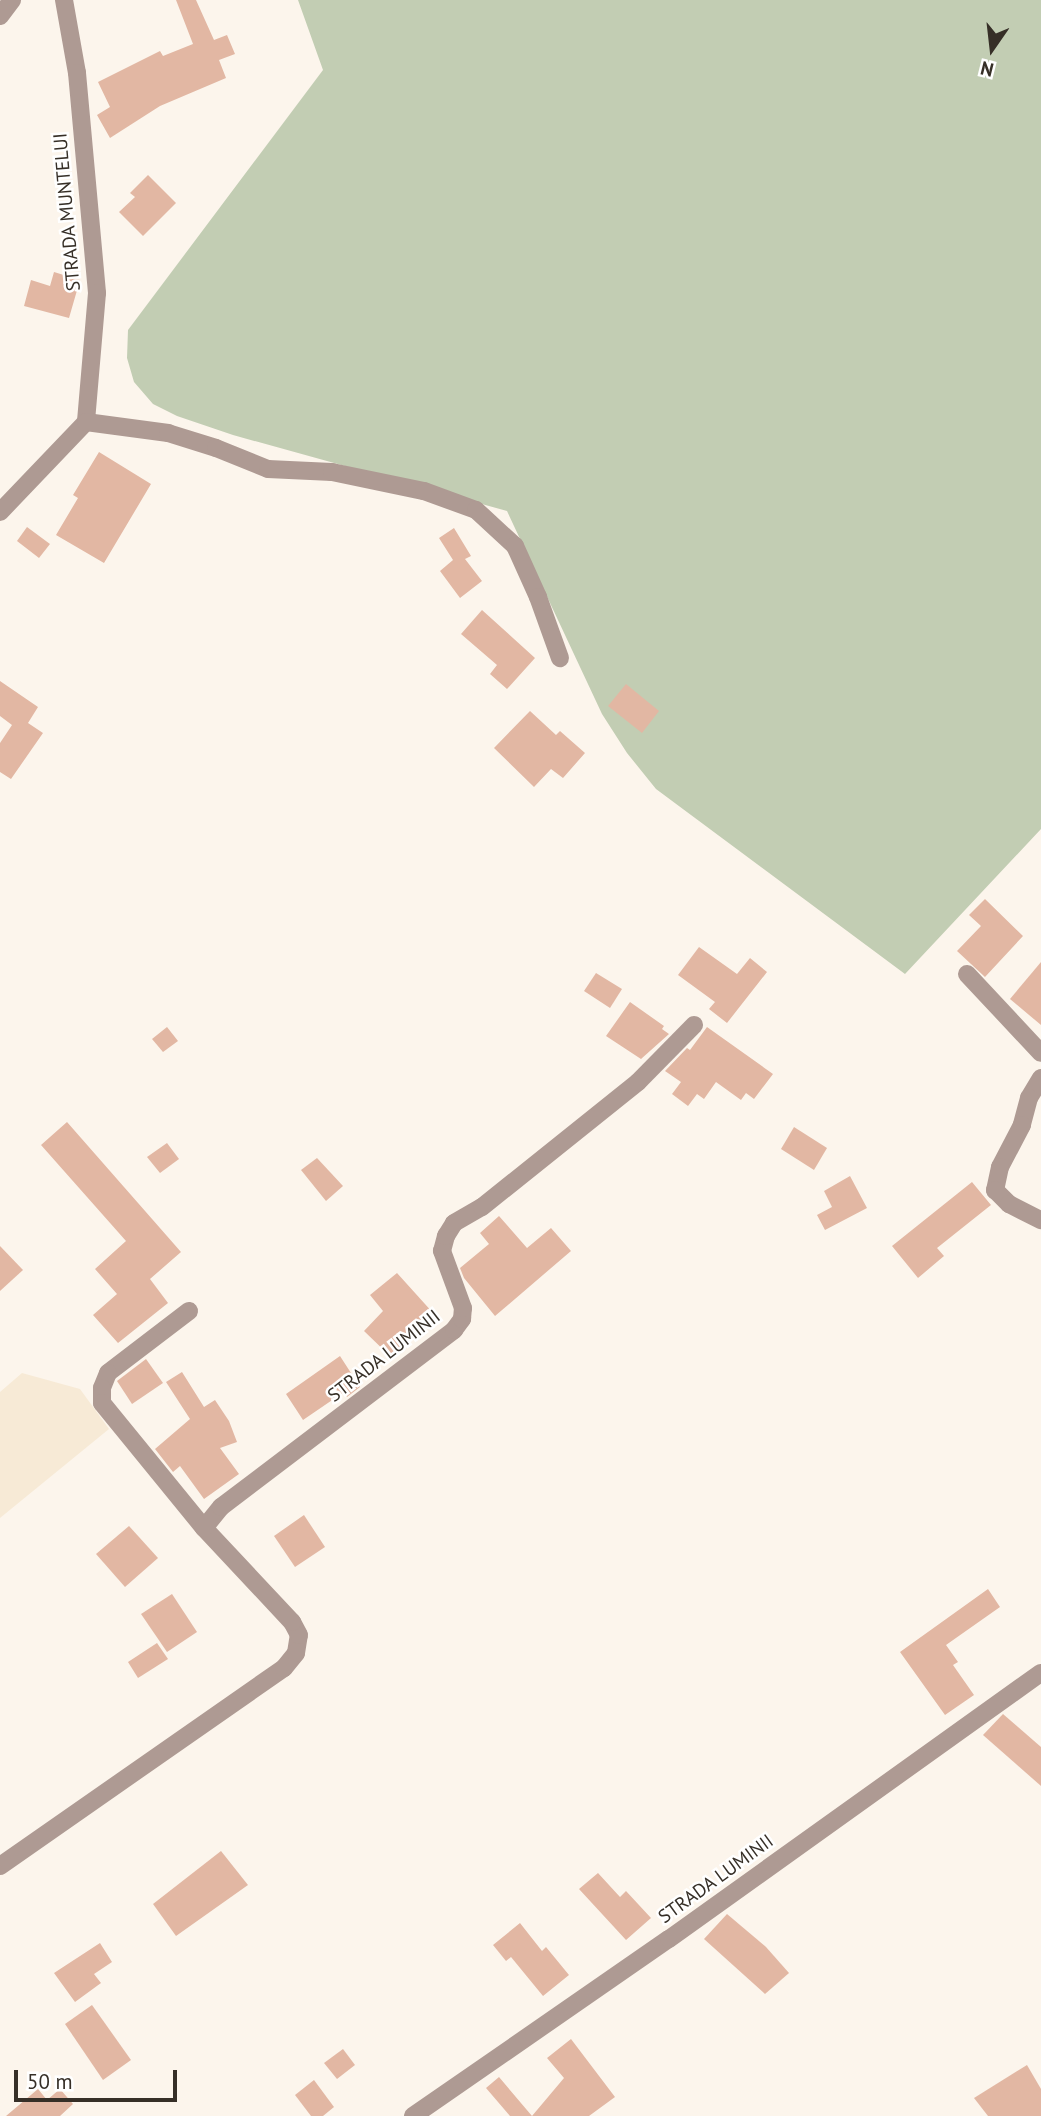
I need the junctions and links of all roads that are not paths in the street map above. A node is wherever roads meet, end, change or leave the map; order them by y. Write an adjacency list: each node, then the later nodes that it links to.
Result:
1 (12, 0): 3 (street)
2 (64, 0): 4 (street, STRADA MUNTELUI)
3 (0, 16)
4 (86, 422): 5 (street); 6 (street)
5 (0, 512)
6 (560, 658)
7 (967, 974): 9 (street)
8 (694, 1024): 13 (street, STRADA LUMINII)
9 (1041, 1053)
10 (1041, 1079): 11 (street)
11 (1041, 1220)
12 (189, 1311): 13 (street)
13 (204, 1528): 15 (street)
14 (1041, 1673): 16 (street, STRADA LUMINII)
15 (0, 1866)
16 (413, 2116)

